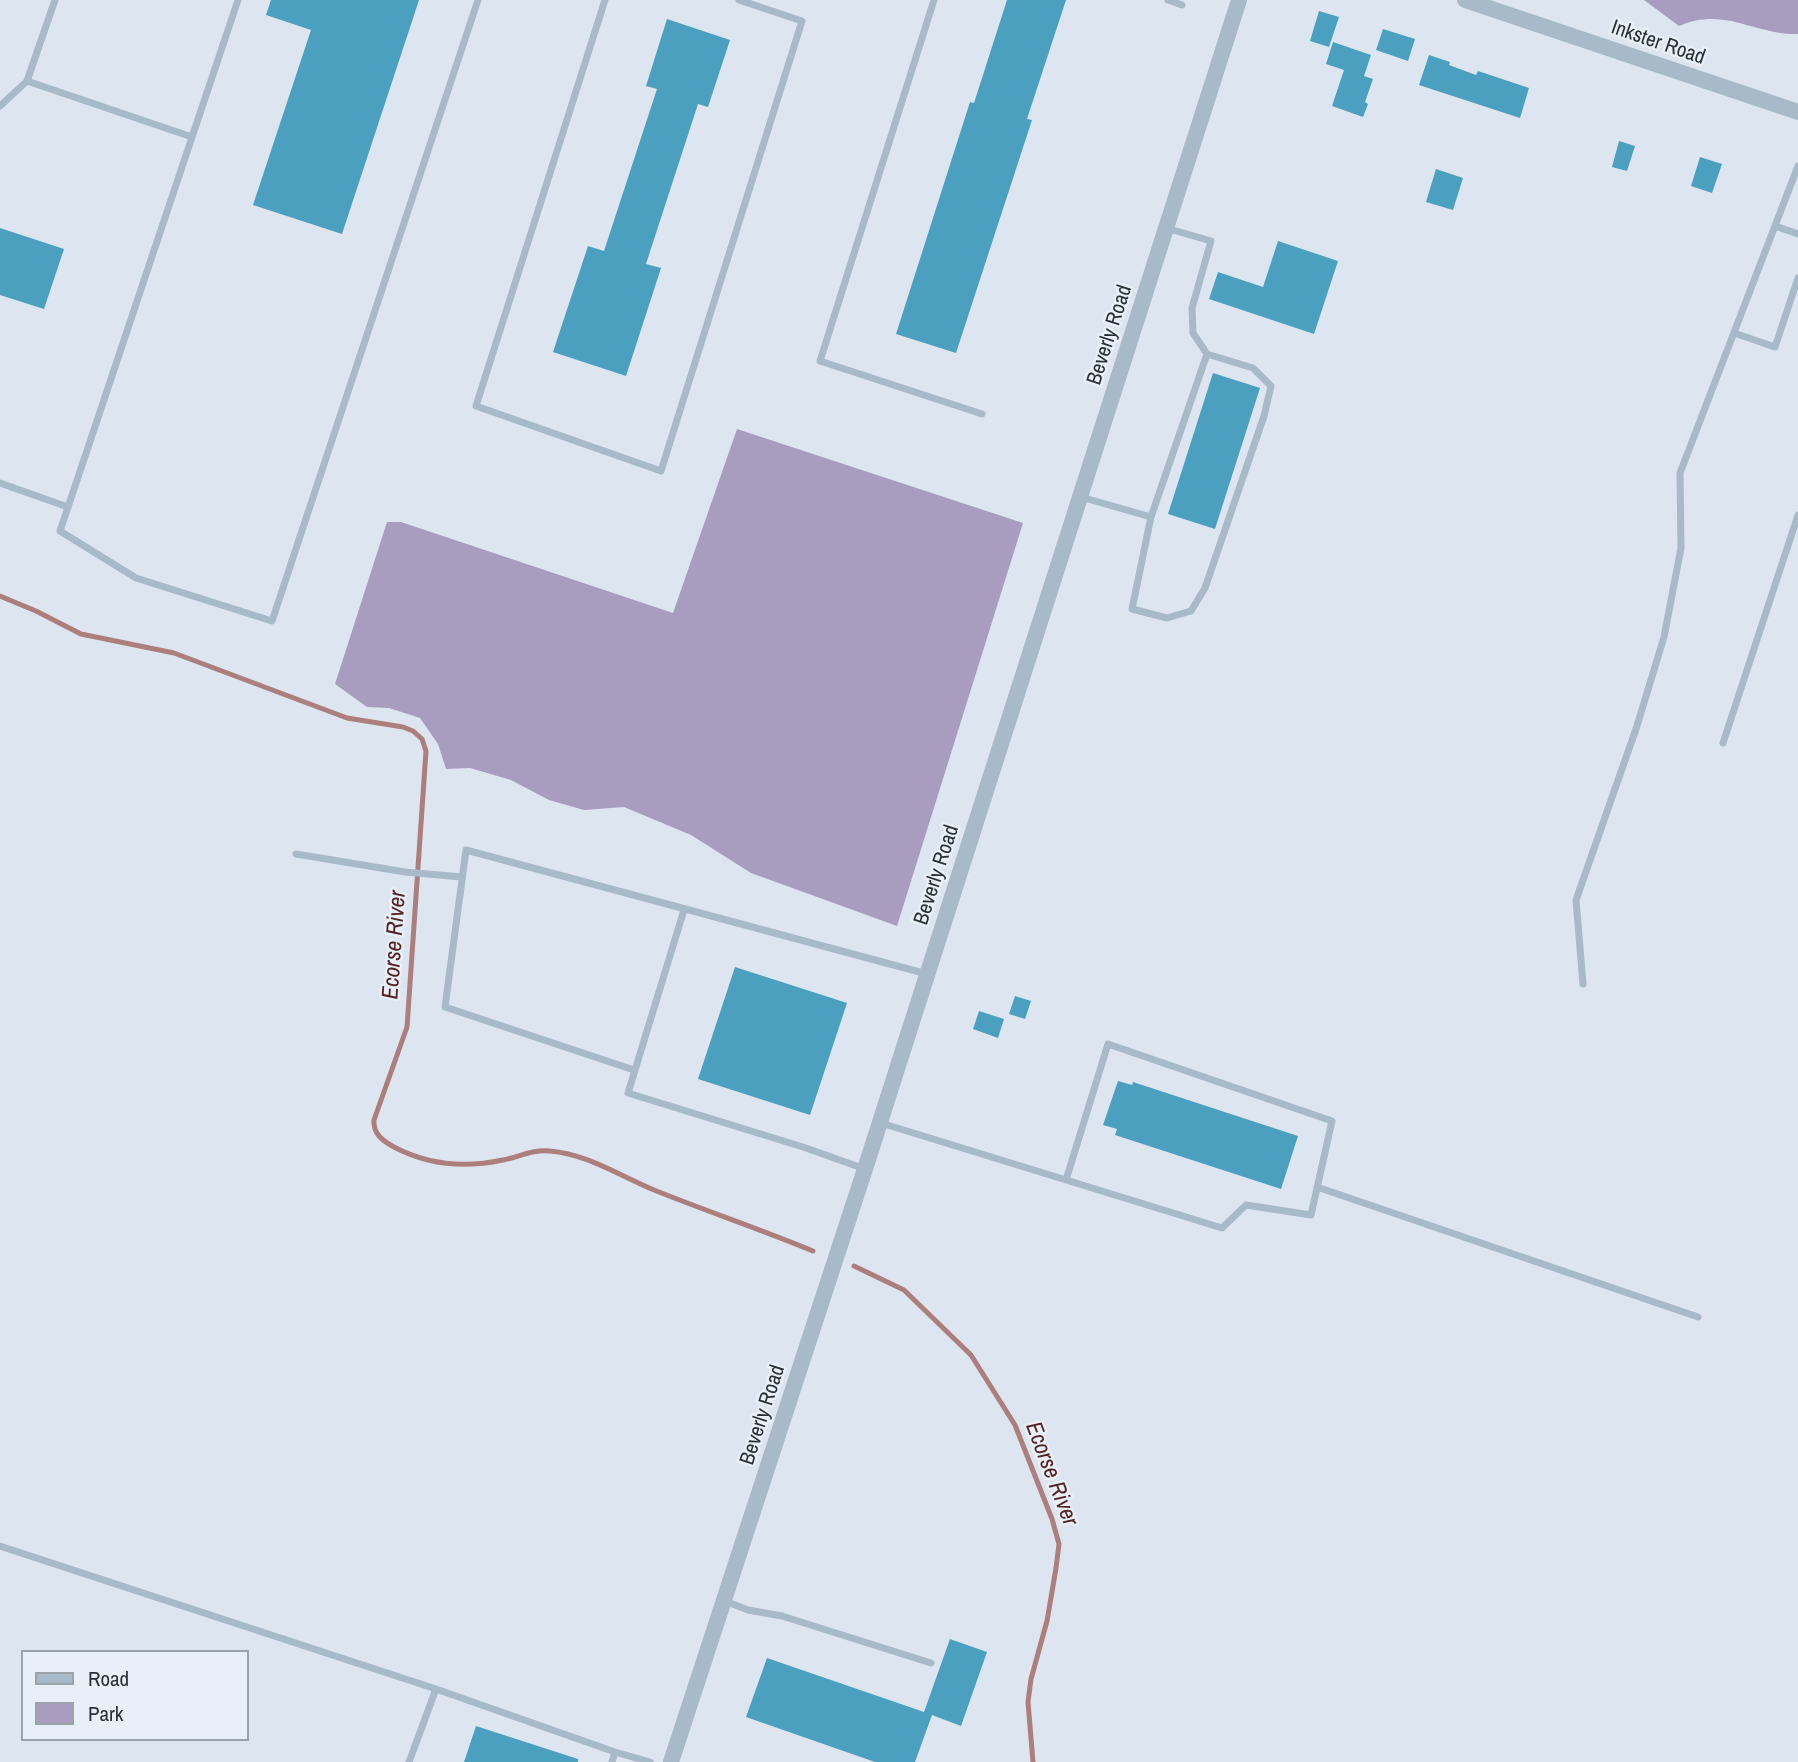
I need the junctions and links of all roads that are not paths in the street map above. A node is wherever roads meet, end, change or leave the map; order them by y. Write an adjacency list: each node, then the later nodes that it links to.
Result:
1 (55, 0): 11 (lane)
2 (237, 0): 14 (lane)
3 (478, 0): 25 (lane)
4 (605, 0): 5 (lane)
5 (739, 0)
6 (934, 0): 22 (lane)
7 (1168, 0): 10 (lane)
8 (1239, 0): 17 (street, Beverly Road)
9 (1465, 0): 13 (street, Inkster Road)
10 (1182, 5)
11 (27, 81): 12 (lane); 14 (lane)
12 (0, 106)
13 (1798, 112)
14 (192, 137): 25 (lane)
15 (1798, 166): 16 (lane)
16 (1775, 226): 18 (lane); 20 (lane)
17 (1166, 228): 21 (lane); 24 (street, Beverly Road)
18 (1798, 234)
19 (1798, 278): 20 (lane)
20 (1734, 333): 33 (lane)
21 (1207, 354): 27 (lane); 27 (lane)
22 (982, 414)
23 (0, 483): 25 (lane)
24 (1080, 496): 27 (lane); 32 (street, Beverly Road)
25 (68, 507)
26 (1798, 514): 28 (lane)
27 (1151, 517)
28 (1723, 743)
29 (296, 854): 30 (lane)
30 (462, 877): 31 (lane); 34 (lane)
31 (684, 910): 32 (lane); 34 (lane)
32 (928, 974): 35 (street, Beverly Road)
33 (1583, 984)
34 (634, 1069): 36 (lane)
35 (880, 1123): 36 (street, Beverly Road); 37 (lane)
36 (865, 1169): 41 (street, Beverly Road)
37 (1066, 1180): 38 (lane); 38 (lane)
38 (1317, 1187): 39 (lane)
39 (1698, 1317)
40 (0, 1546): 43 (lane)
41 (724, 1600): 42 (lane); 48 (street, Beverly Road)
42 (931, 1663)
43 (436, 1689): 44 (lane); 45 (lane)
44 (615, 1752): 46 (lane); 47 (lane)
45 (409, 1762)
46 (612, 1762)
47 (650, 1762)
48 (671, 1762)

